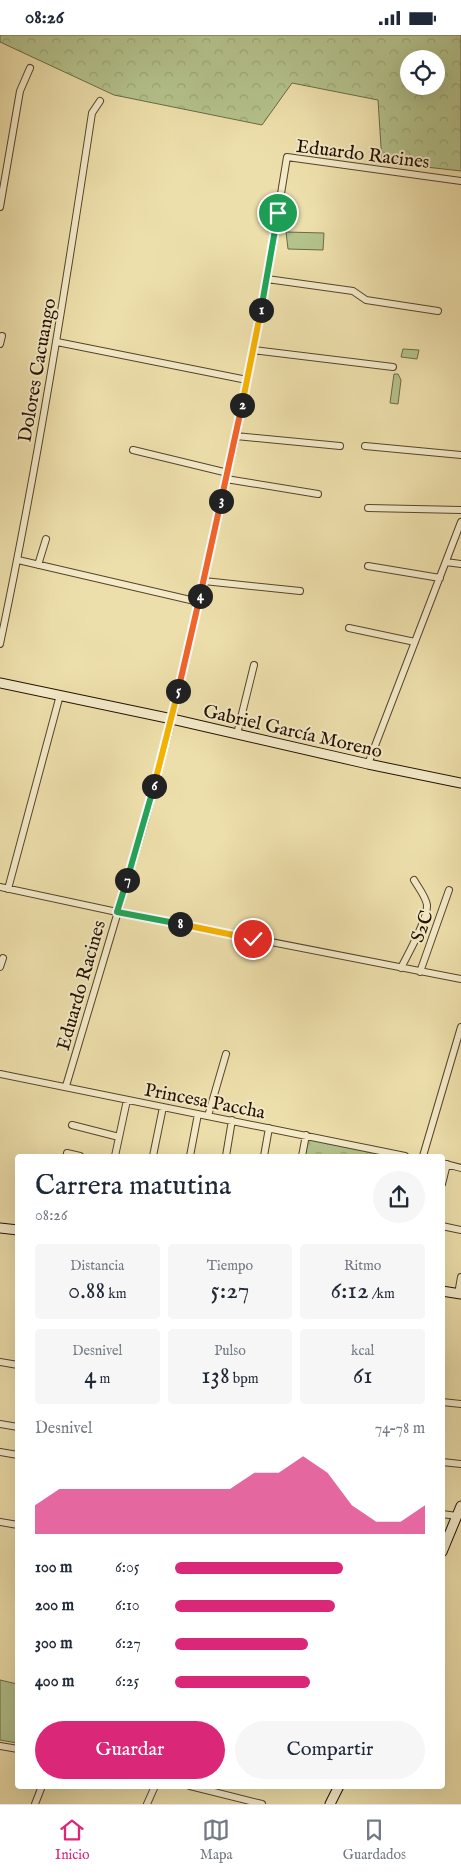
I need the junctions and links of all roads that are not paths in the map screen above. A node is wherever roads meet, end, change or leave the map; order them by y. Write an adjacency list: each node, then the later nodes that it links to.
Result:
1 (30, 68): 4 (street)
2 (100, 101): 9 (street, Dolores Cacuango)
3 (461, 181): 6 (street, Eduardo Racines)
4 (1, 196): 5 (street)
5 (0, 207)
6 (267, 279): 7 (street); 11 (street, Eduardo Racines)
7 (438, 311)
8 (2, 336): 10 (street)
9 (56, 341): 13 (street); 25 (street, Dolores Cacuango)
10 (0, 344)
11 (253, 350): 12 (street); 13 (street, Eduardo Racines)
12 (393, 367)
13 (247, 380): 14 (street, Eduardo Racines)
14 (236, 436): 15 (street); 19 (street, Eduardo Racines)
15 (340, 446)
16 (364, 446): 18 (street)
17 (133, 450): 19 (street)
18 (461, 455)
19 (227, 476): 20 (street); 31 (street, Eduardo Racines)
20 (318, 495)
21 (368, 508): 22 (street)
22 (461, 510)
23 (461, 522): 26 (street)
24 (46, 539): 28 (street)
25 (18, 559): 28 (street); 36 (street, Dolores Cacuango)
26 (446, 562): 27 (street); 30 (street)
27 (461, 564)
28 (38, 565): 33 (street)
29 (368, 567): 30 (street)
30 (440, 578): 35 (street)
31 (204, 581): 32 (street); 33 (street, Eduardo Racines)
32 (300, 591)
33 (199, 602): 40 (street, Eduardo Racines)
34 (348, 628): 35 (street)
35 (415, 642): 42 (street)
36 (0, 644)
37 (254, 665): 41 (street)
38 (0, 683): 39 (street, Gabriel García Moreno)
39 (60, 695): 40 (street, Gabriel García Moreno); 46 (street)
40 (172, 719): 41 (street, Gabriel García Moreno); 48 (street, Eduardo Racines)
41 (237, 734): 42 (street, Gabriel García Moreno)
42 (368, 764): 43 (street, Gabriel García Moreno)
43 (461, 783)
44 (414, 880): 51 (street)
45 (0, 887): 46 (street)
46 (8, 889): 48 (street)
47 (449, 890): 52 (street, S2C)
48 (117, 912): 51 (street); 57 (street, Eduardo Racines)
49 (3, 959): 50 (street)
50 (0, 967)
51 (401, 968): 52 (street)
52 (420, 971): 53 (street)
53 (461, 979)
54 (461, 1027): 76 (street)
55 (226, 1054): 61 (street)
56 (0, 1073): 57 (street, Princesa Paccha)
57 (66, 1087): 58 (street, Princesa Paccha)
58 (127, 1100): 59 (street, Princesa Paccha); 66 (street)
59 (163, 1107): 60 (street, Princesa Paccha); 70 (street)
60 (198, 1114): 61 (street, Princesa Paccha); 71 (street)
61 (208, 1116): 62 (street, Princesa Paccha)
62 (232, 1120): 64 (street, Princesa Paccha); 72 (street)
63 (72, 1125): 66 (street)
64 (269, 1128): 65 (street, Princesa Paccha); 73 (street)
65 (306, 1135): 74 (street); 75 (street, Princesa Paccha)
66 (119, 1137): 69 (street)
67 (67, 1153): 68 (street)
68 (71, 1154)
69 (115, 1154)
70 (153, 1154)
71 (190, 1154)
72 (226, 1154)
73 (264, 1154)
74 (302, 1154)
75 (396, 1154)
76 (423, 1154)
77 (445, 1164): 78 (street)
78 (461, 1168)
79 (445, 1227): 82 (street)
80 (0, 1228): 81 (street)
81 (15, 1230)
82 (461, 1230)
83 (461, 1277): 85 (street)
84 (445, 1292): 85 (street)
85 (459, 1294)
86 (0, 1362): 87 (street)
87 (15, 1364)
88 (445, 1402): 89 (street)
89 (461, 1404)
90 (0, 1424): 91 (street)
91 (15, 1426)
92 (0, 1452): 93 (street)
93 (15, 1454)
94 (445, 1462): 95 (street)
95 (461, 1463)
96 (461, 1506): 98 (street)
97 (445, 1514): 98 (street)
98 (457, 1516): 101 (street)
99 (0, 1522): 100 (street)
100 (15, 1524)
101 (445, 1544)
102 (0, 1745): 103 (street)
103 (15, 1748)
104 (41, 1789): 109 (street)
105 (154, 1789): 110 (street)
106 (201, 1789): 108 (street)
107 (338, 1789): 112 (street)
108 (247, 1802): 111 (street)
109 (35, 1804)
110 (147, 1804)
111 (262, 1804)
112 (330, 1804)

